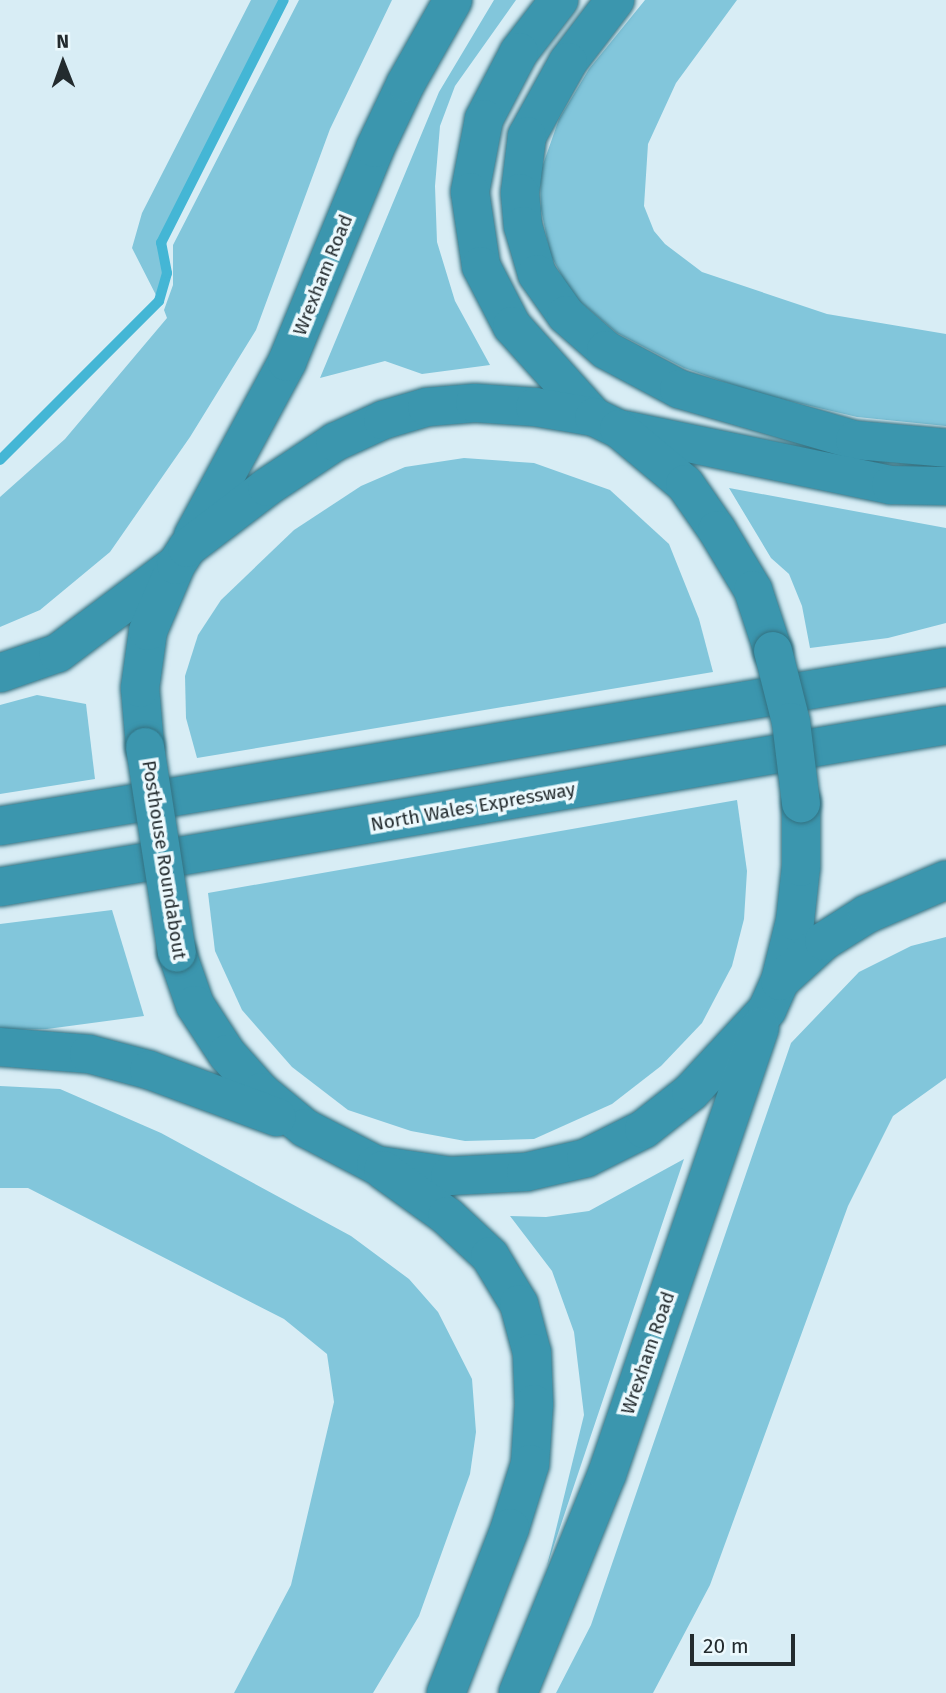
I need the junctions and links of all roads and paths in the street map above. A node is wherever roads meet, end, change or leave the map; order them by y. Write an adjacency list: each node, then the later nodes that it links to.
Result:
1 (453, 0): 7 (highway, Wrexham Road)
2 (559, 0): 4 (highway)
3 (615, 0): 5 (highway)
4 (606, 423): 6 (highway); 7 (highway, Posthouse Roundabout); 14 (highway, Posthouse Roundabout, bridge)
5 (946, 448)
6 (946, 486)
7 (182, 556): 9 (highway); 16 (highway, Posthouse Roundabout, bridge)
8 (946, 667): 11 (highway)
9 (0, 673)
10 (946, 725): 13 (highway, North Wales Expressway)
11 (0, 826)
12 (946, 880): 14 (highway)
13 (0, 887)
14 (774, 995): 17 (highway, Posthouse Roundabout); 19 (highway, Wrexham Road)
15 (0, 1047): 16 (highway)
16 (305, 1128): 17 (highway, Posthouse Roundabout)
17 (376, 1165): 18 (highway)
18 (446, 1693)
19 (518, 1693)

